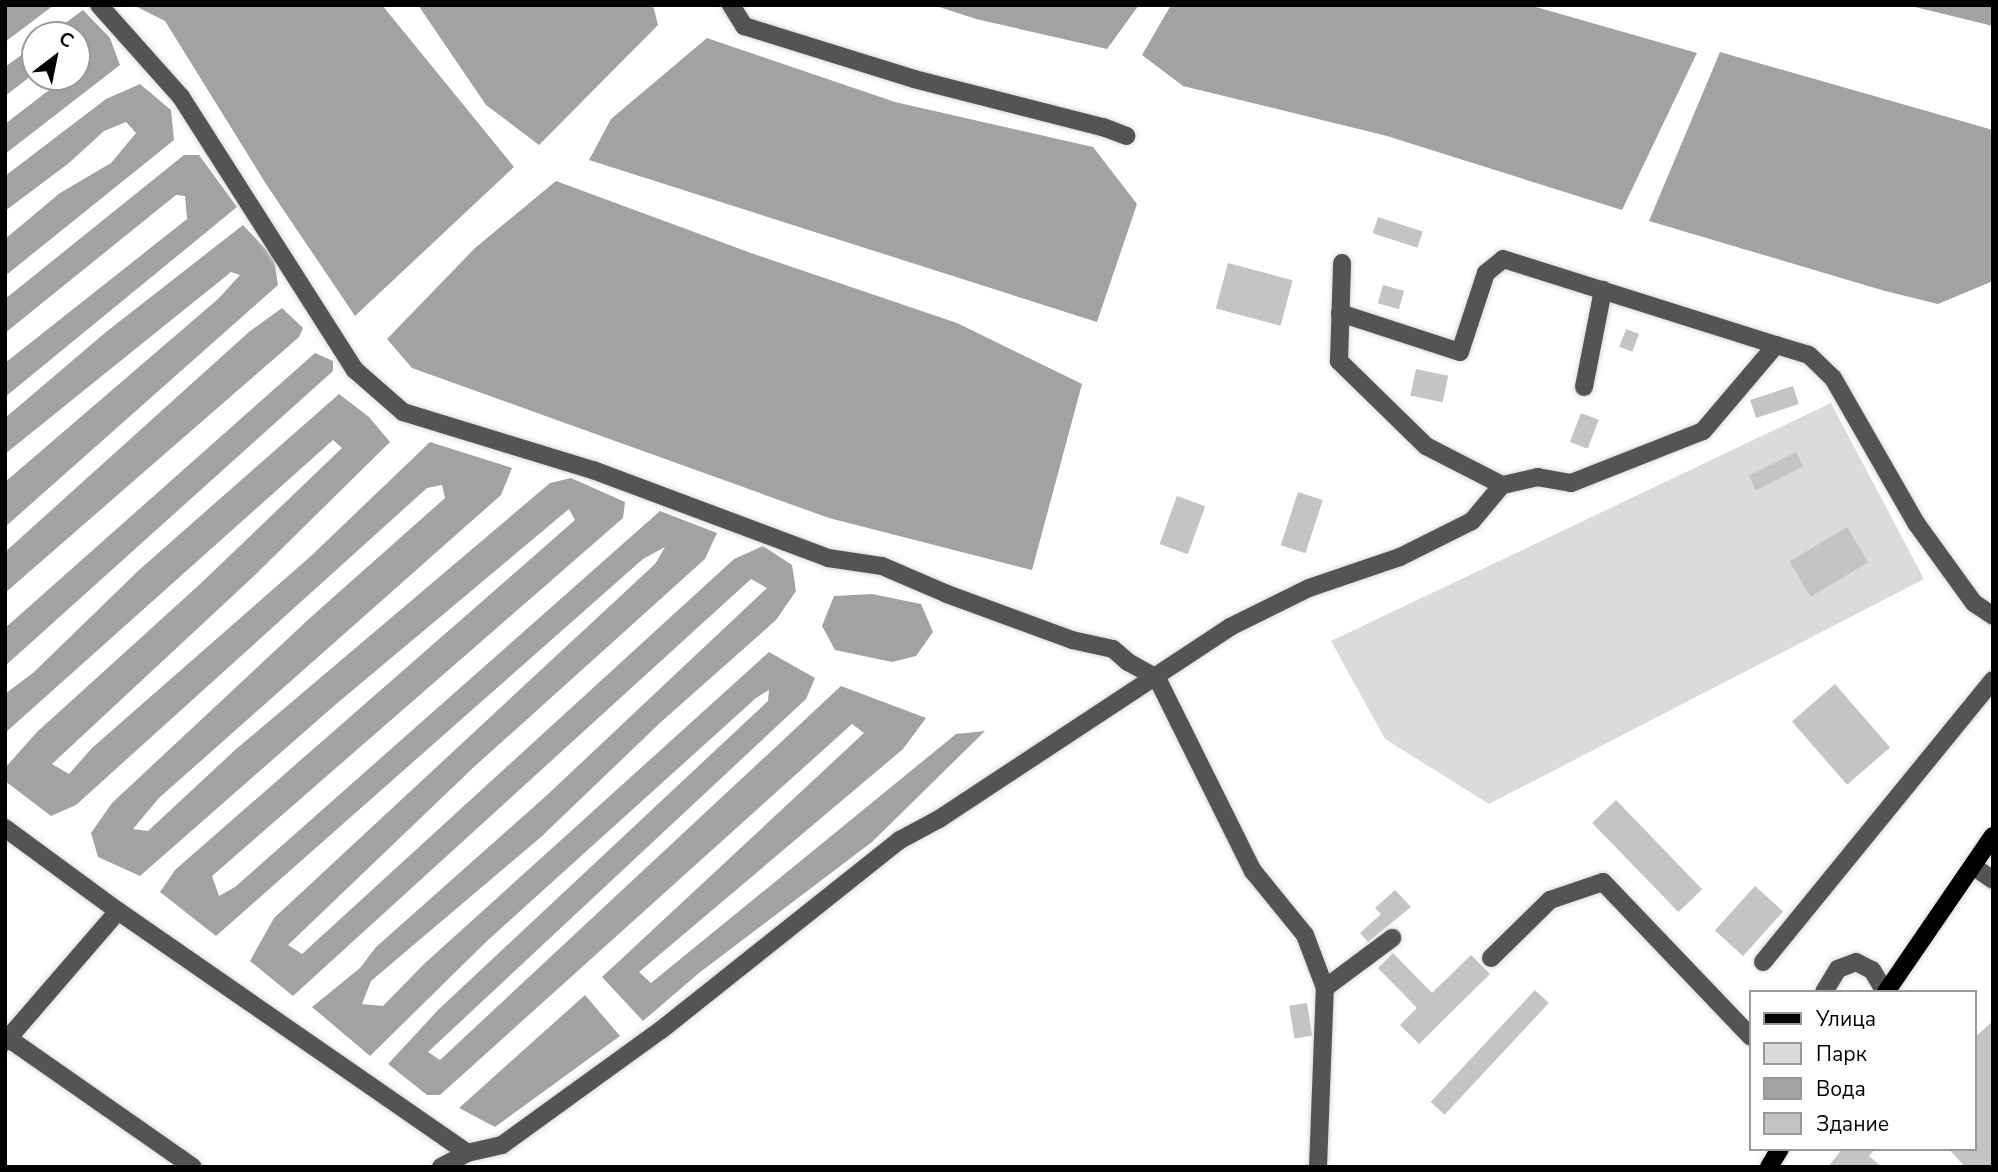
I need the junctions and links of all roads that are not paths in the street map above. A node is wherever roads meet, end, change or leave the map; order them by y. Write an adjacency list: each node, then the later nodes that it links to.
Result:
1 (99, 5): 11 (lane)
2 (731, 5): 3 (lane)
3 (1126, 136)
4 (1342, 263): 6 (lane)
5 (1603, 290): 6 (lane); 7 (lane); 8 (lane)
6 (1340, 313): 9 (lane)
7 (1776, 345): 9 (lane); 10 (lane)
8 (1584, 387)
9 (1502, 485): 11 (lane)
10 (1993, 616)
11 (1157, 678): 21 (lane); 28 (lane)
12 (1993, 680): 20 (lane)
13 (5, 828): 17 (lane)
14 (1993, 836): 15 (main road)
15 (1973, 866): 16 (lane); 24 (main road)
16 (1993, 880)
17 (118, 911): 26 (lane); 28 (lane)
18 (1392, 938): 21 (lane)
19 (1491, 958): 25 (lane)
20 (1763, 962)
21 (1325, 988): 31 (lane)
22 (1826, 990): 23 (lane)
23 (1885, 990)
24 (1887, 990)
25 (1750, 1036)
26 (6, 1039): 29 (lane)
27 (1779, 1151): 32 (main road)
28 (467, 1153): 30 (lane)
29 (193, 1167)
30 (441, 1167)
31 (1318, 1167)
32 (1769, 1167)

